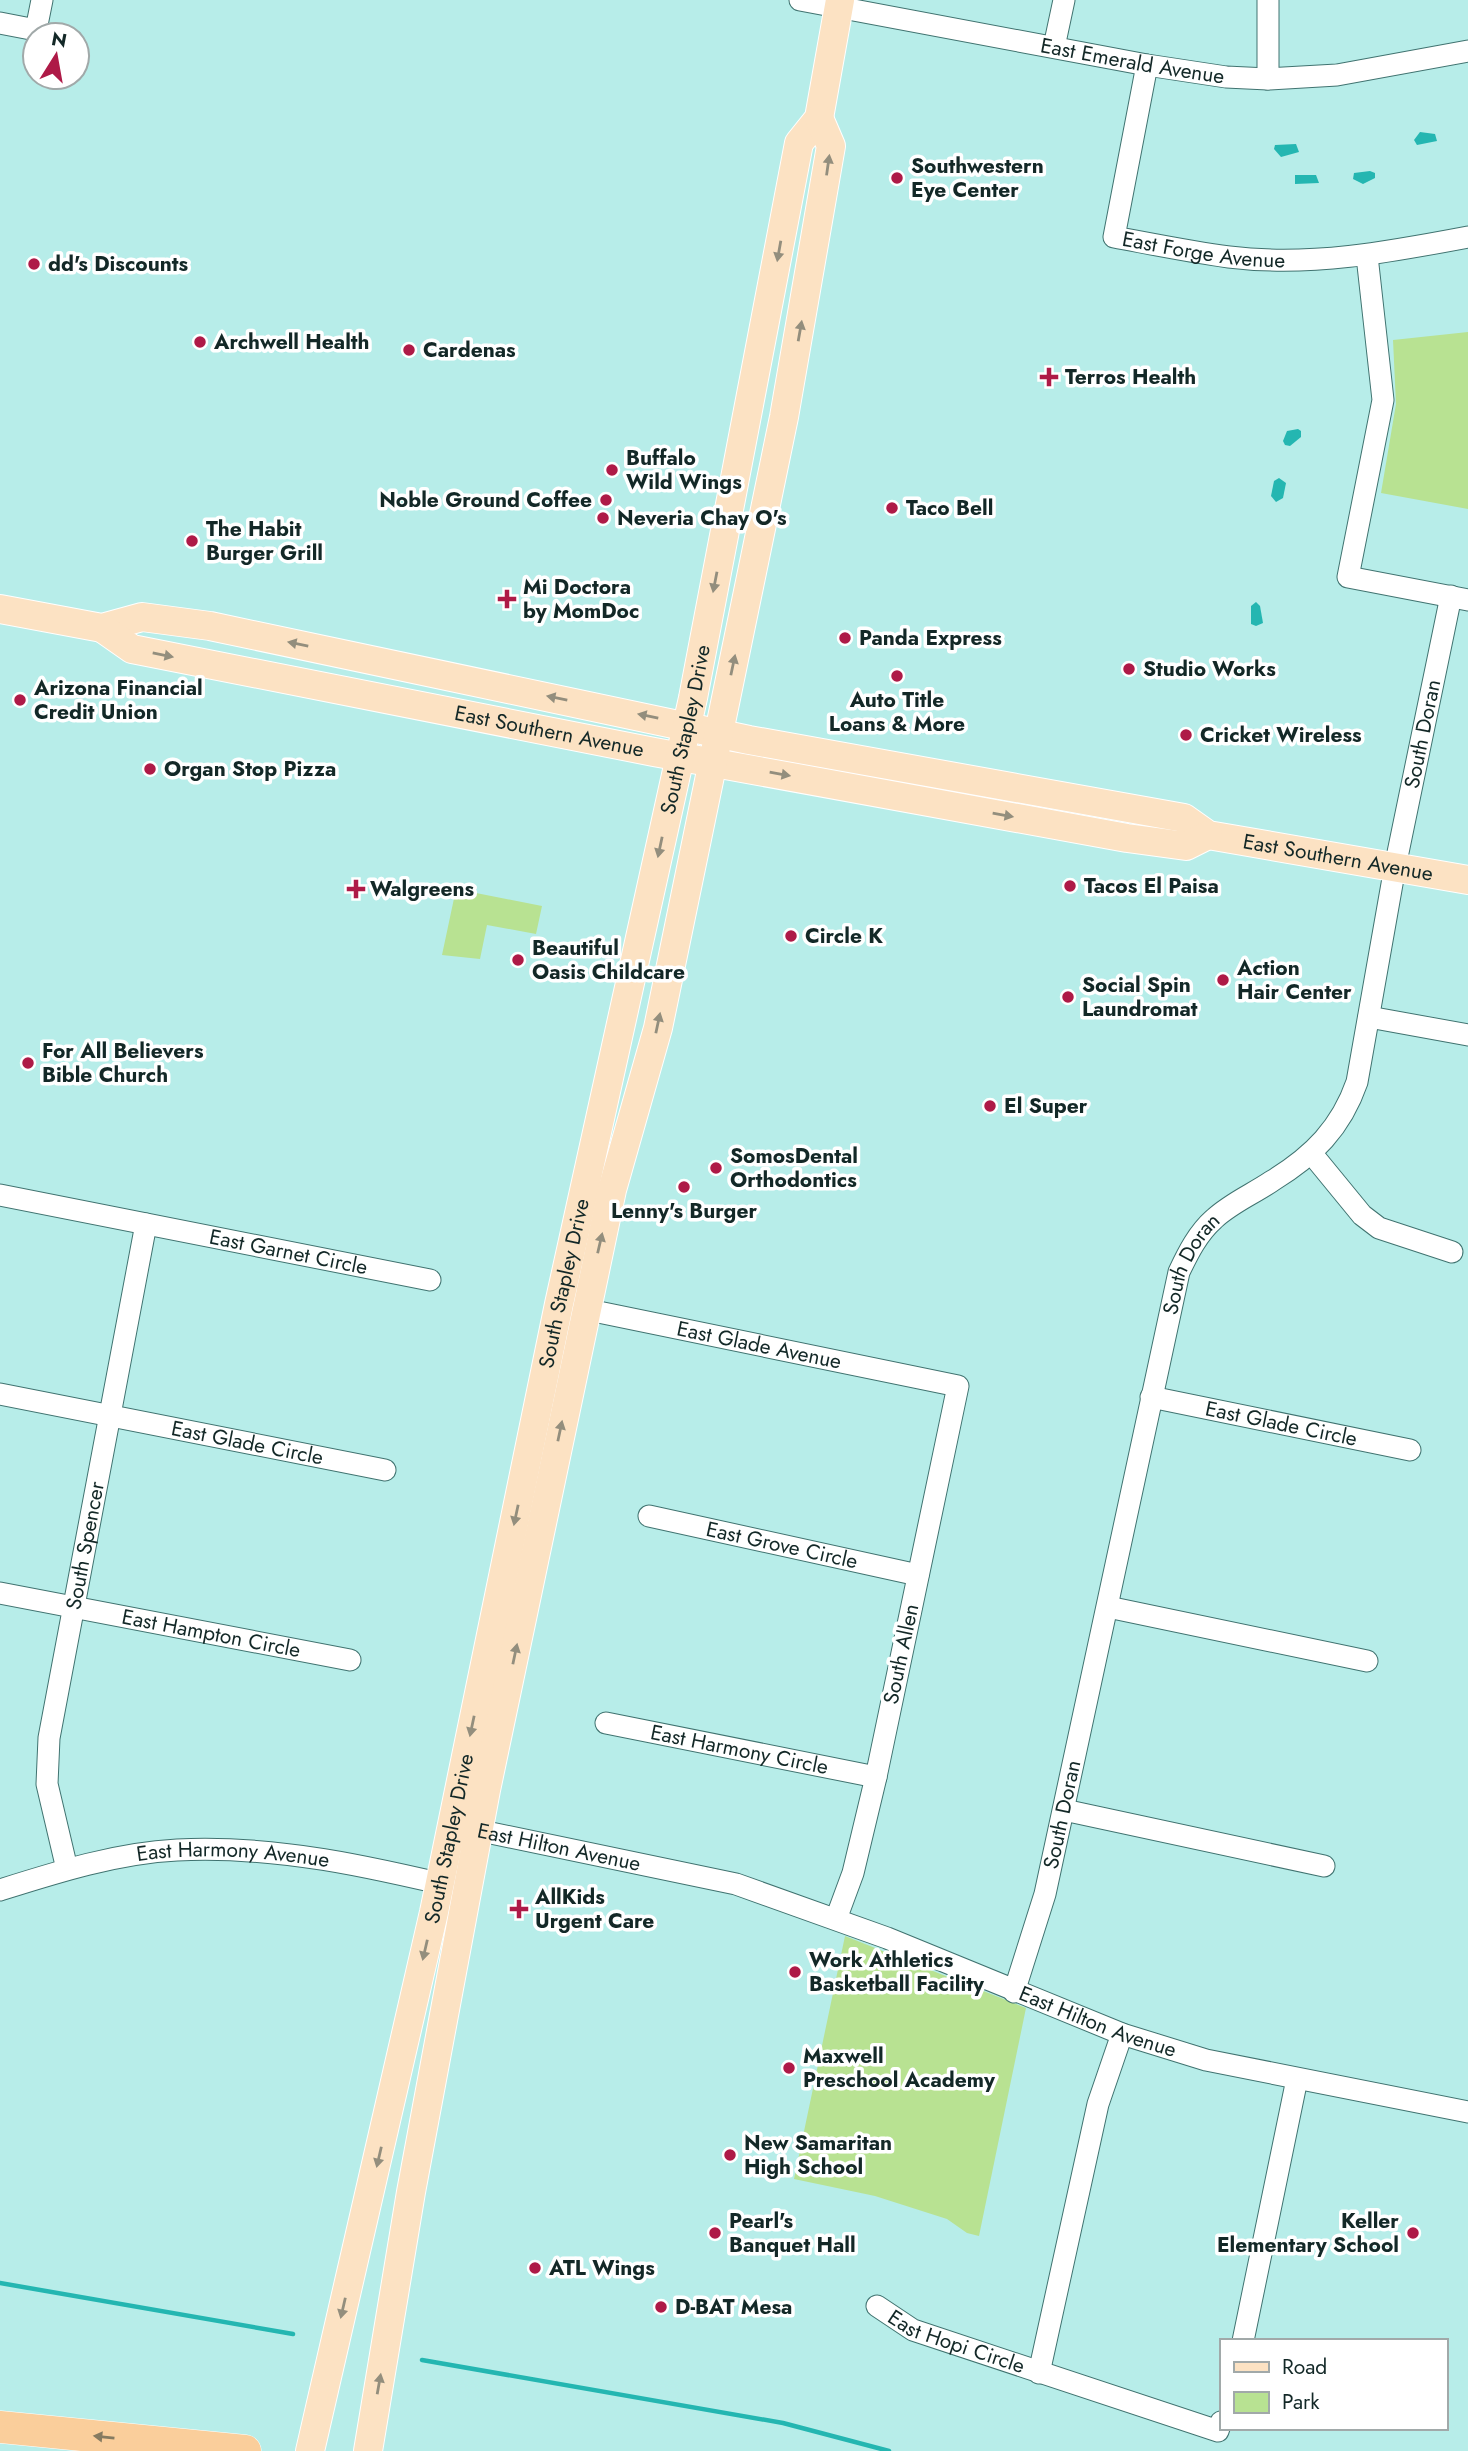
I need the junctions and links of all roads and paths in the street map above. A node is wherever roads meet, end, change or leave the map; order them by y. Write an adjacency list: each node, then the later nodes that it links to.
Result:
1 (42, 0): 6 (street)
2 (800, 0): 5 (street, East Emerald Avenue)
3 (1064, 0): 7 (street)
4 (1268, 0): 10 (street)
5 (839, 4): 7 (street, East Emerald Avenue); 11 (main road, South Stapley Drive)
6 (0, 23)
7 (1054, 47): 9 (street, East Emerald Avenue)
8 (1468, 51): 10 (street, East Emerald Avenue)
9 (1147, 65): 10 (street, East Emerald Avenue); 14 (street, East Forge Avenue)
10 (1268, 79)
11 (819, 118): 12 (main road, South Stapley Drive); 15 (main road, South Stapley Drive, one-way to 11)
12 (788, 198): 15 (main road); 16 (main road, South Stapley Drive, one-way to 16)
13 (1468, 237): 14 (street, East Forge Avenue)
14 (1367, 256): 20 (street)
15 (806, 293): 18 (main road, South Stapley Drive, one-way to 15)
16 (764, 334): 17 (main road, South Stapley Drive); 18 (main road)
17 (748, 410): 19 (main road); 27 (main road, South Stapley Drive, one-way to 27)
18 (785, 417): 19 (main road, South Stapley Drive)
19 (768, 494): 28 (main road, South Stapley Drive, one-way to 19)
20 (1460, 598): 34 (street, South Doran)
21 (0, 608): 22 (main road, East Southern Avenue)
22 (102, 628): 23 (main road, East Southern Avenue, one-way to 22); 24 (main road, East Southern Avenue, one-way to 24)
23 (365, 659): 24 (main road); 25 (main road, East Southern Avenue)
24 (217, 666): 26 (main road, East Southern Avenue)
25 (478, 682): 26 (main road); 27 (main road, East Southern Avenue, one-way to 25)
26 (358, 693): 29 (main road, East Southern Avenue)
27 (687, 724): 28 (main road, East Southern Avenue); 29 (main road, South Stapley Drive)
28 (719, 732): 30 (main road, South Stapley Drive); 31 (main road, East Southern Avenue)
29 (679, 756): 30 (main road, East Southern Avenue); 37 (main road, South Stapley Drive, one-way to 37)
30 (712, 762): 32 (main road, East Southern Avenue, one-way to 32); 39 (main road, South Stapley Drive, one-way to 30)
31 (1139, 810): 32 (main road); 33 (main road, East Southern Avenue)
32 (1035, 821): 33 (main road, East Southern Avenue)
33 (1208, 835): 34 (main road, East Southern Avenue)
34 (1395, 867): 35 (main road, East Southern Avenue); 36 (street, South Doran)
35 (1468, 880)
36 (1369, 1017): 38 (street); 40 (street, South Doran)
37 (624, 1018): 39 (main road); 45 (main road, South Stapley Drive)
38 (1468, 1035)
39 (633, 1111): 45 (main road, South Stapley Drive, one-way to 39)
40 (1312, 1154): 43 (street); 48 (street, South Doran)
41 (0, 1195): 42 (street, East Garnet Circle)
42 (146, 1224): 44 (street, East Garnet Circle); 49 (street, South Spencer)
43 (1452, 1252)
44 (430, 1280)
45 (572, 1307): 46 (street, East Glade Avenue); 62 (main road, South Stapley Drive, one-way to 62); 63 (main road, South Stapley Drive, one-way to 45)
46 (958, 1386): 53 (street, South Allen)
47 (0, 1394): 49 (street)
48 (1151, 1397): 50 (street, East Glade Circle); 56 (street, South Doran)
49 (108, 1415): 51 (street, East Glade Circle); 55 (street, South Spencer)
50 (1410, 1450)
51 (386, 1470)
52 (649, 1516): 53 (street, East Grove Circle)
53 (918, 1575): 60 (street, South Allen)
54 (0, 1593): 55 (street, East Hampton Circle)
55 (73, 1607): 57 (street, East Hampton Circle); 65 (street, South Spencer)
56 (1108, 1607): 58 (street); 61 (street, South Doran)
57 (350, 1660)
58 (1367, 1661)
59 (606, 1723): 60 (street, East Harmony Circle)
60 (876, 1777): 69 (street, South Allen)
61 (1064, 1810): 64 (street); 71 (street, South Doran)
62 (452, 1825): 63 (street, East Hilton Avenue); 66 (main road, South Stapley Drive)
63 (480, 1831): 68 (main road, South Stapley Drive); 69 (street, East Hilton Avenue)
64 (1324, 1866)
65 (67, 1869): 66 (street, East Harmony Avenue); 67 (street, East Harmony Avenue)
66 (440, 1883): 68 (street, East Harmony Avenue); 70 (main road, South Stapley Drive, one-way to 70)
67 (0, 1890)
68 (468, 1890): 75 (main road, South Stapley Drive)
69 (836, 1919): 71 (street, East Hilton Avenue)
70 (417, 1987): 74 (main road, South Stapley Drive); 75 (main road)
71 (1014, 1992): 72 (street, East Hilton Avenue)
72 (1122, 2034): 73 (street, East Hilton Avenue); 80 (street)
73 (1297, 2079): 76 (street, East Hilton Avenue); 79 (street)
74 (395, 2090): 77 (main road); 84 (main road, South Stapley Drive, one-way to 84)
75 (428, 2097): 77 (main road, South Stapley Drive)
76 (1468, 2112)
77 (411, 2192): 85 (main road, South Stapley Drive, one-way to 77)
78 (877, 2305): 80 (street, East Hopi Circle)
79 (1243, 2339)
80 (1039, 2374): 81 (street, East Hopi Circle)
81 (1219, 2426)
82 (0, 2427): 83 (highway, one-way to 82)
83 (245, 2451)
84 (310, 2451)
85 (368, 2451)

